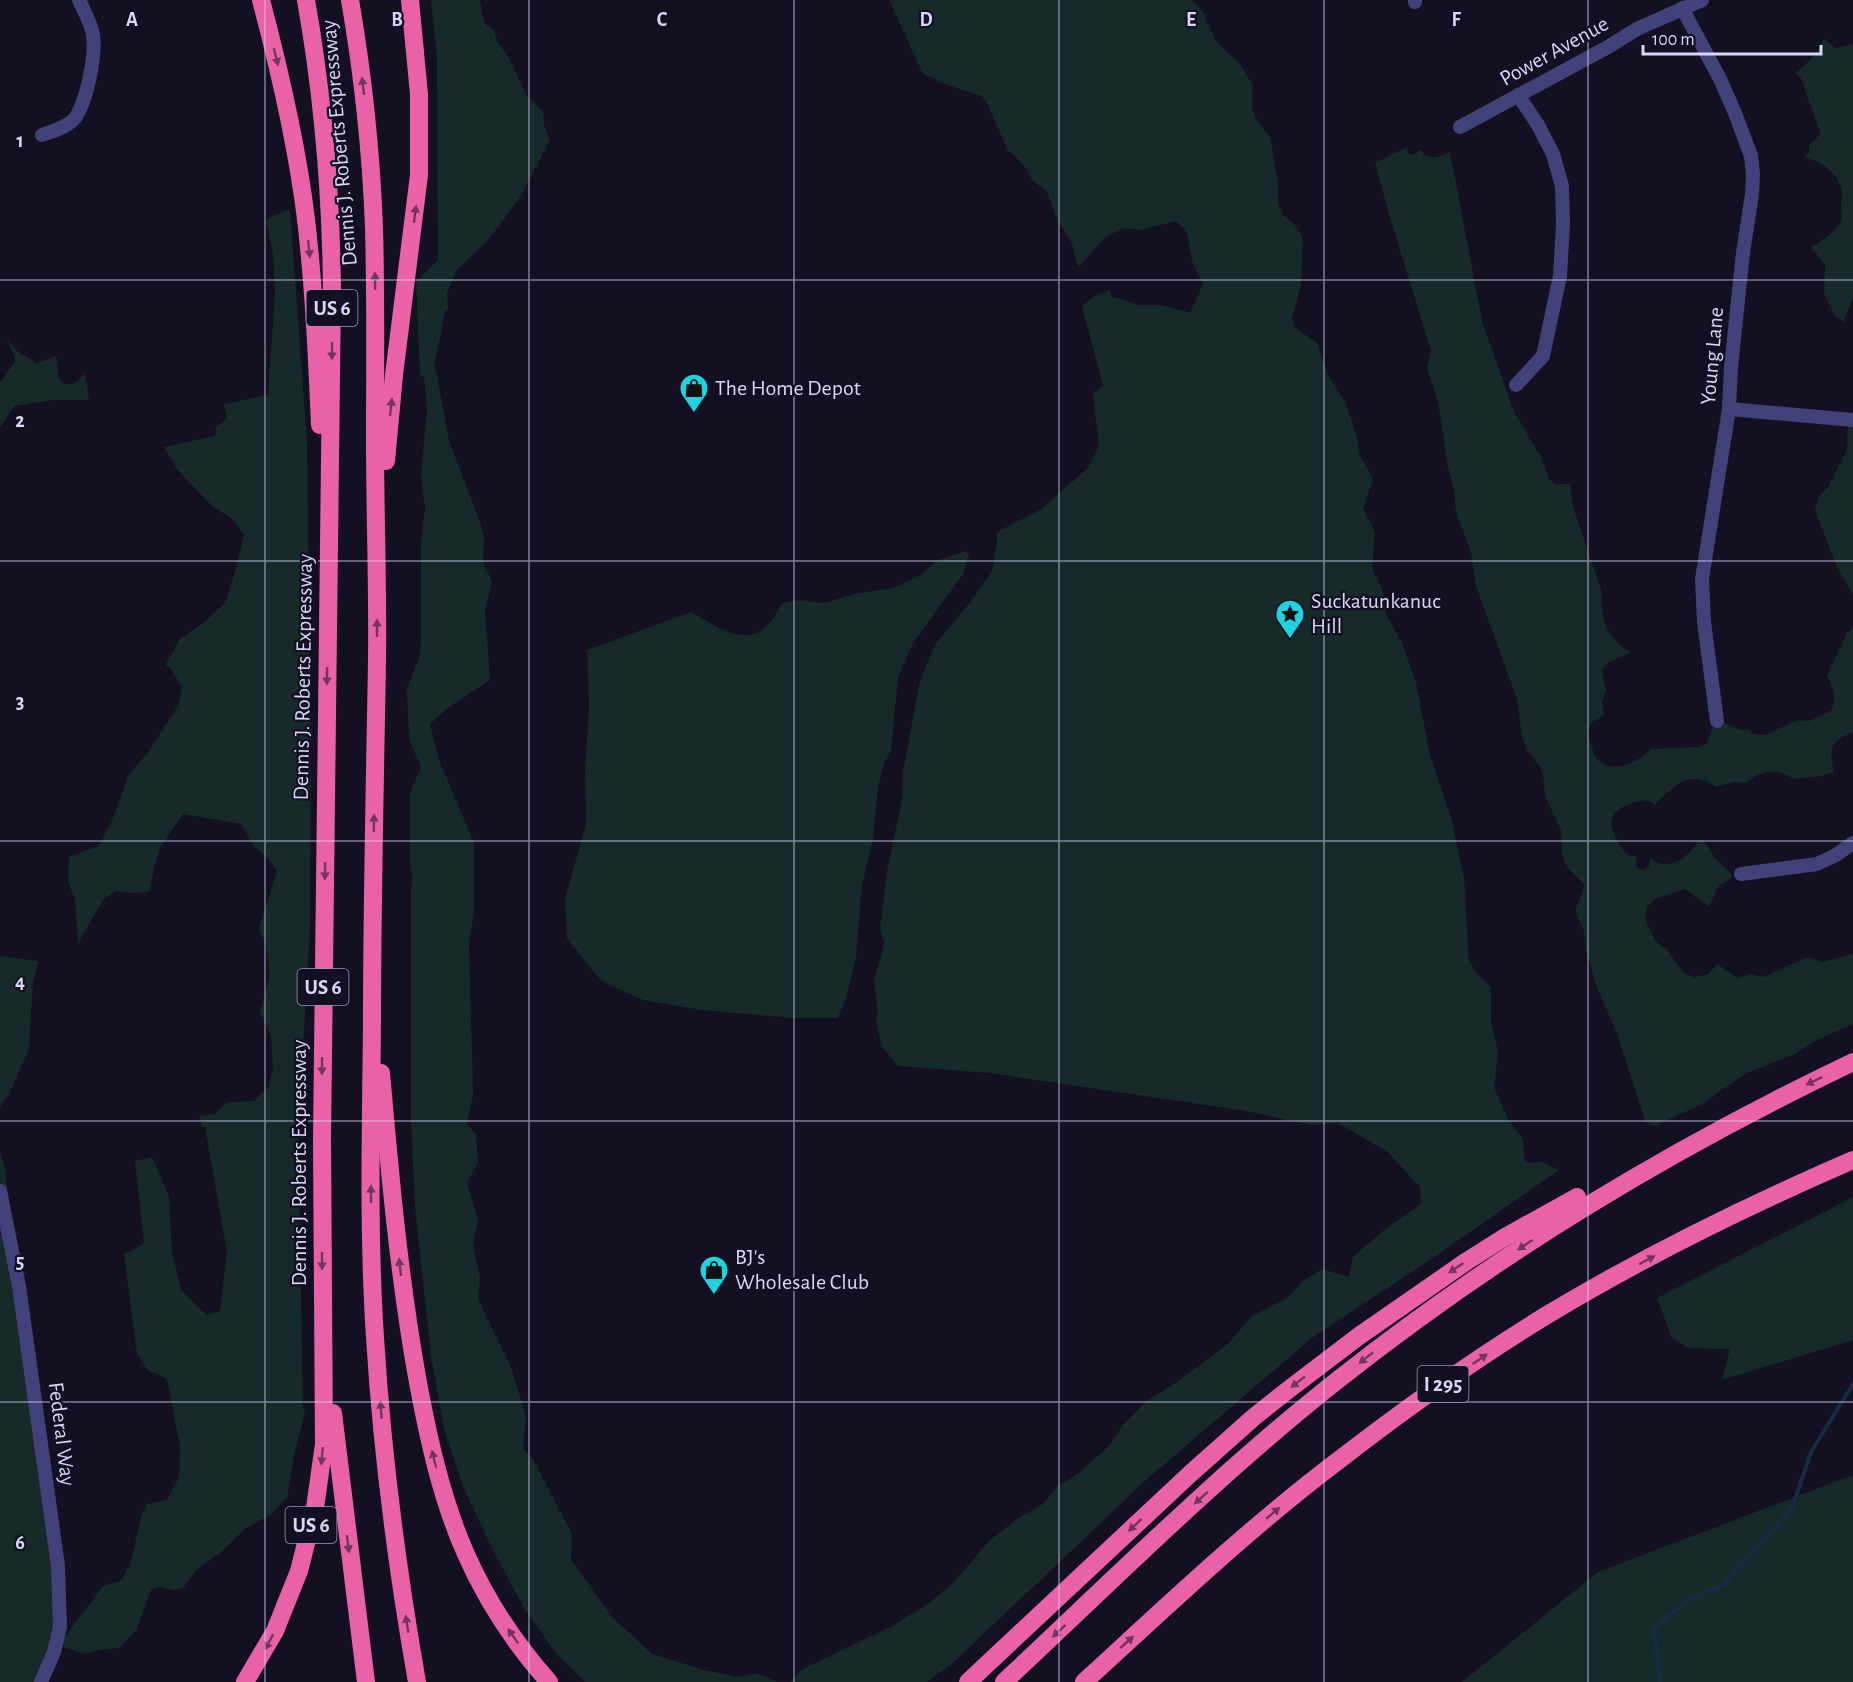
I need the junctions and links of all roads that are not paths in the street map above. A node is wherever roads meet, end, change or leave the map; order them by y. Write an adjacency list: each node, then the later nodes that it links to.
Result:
1 (79, 0): 10 (street)
2 (261, 0): 15 (highway, one-way to 15)
3 (306, 0): 15 (highway, Dennis J. Roberts Expressway / US 6, one-way to 15)
4 (350, 0): 14 (highway, Dennis J. Roberts Expressway / US 6, one-way to 4)
5 (410, 0): 14 (highway, one-way to 5)
6 (1702, 0): 7 (street, Power Avenue)
7 (1682, 8): 8 (street, Power Avenue); 12 (street, Young Lane)
8 (1518, 95): 9 (street, Power Avenue); 11 (street)
9 (1460, 127)
10 (42, 135)
11 (1516, 385)
12 (1730, 408): 13 (street); 16 (street, Young Lane)
13 (1853, 420)
14 (377, 549): 19 (highway, Dennis J. Roberts Expressway / US 6, one-way to 14)
15 (328, 618): 24 (highway, Dennis J. Roberts Expressway / US 6, one-way to 24)
16 (1717, 721)
17 (1853, 843): 18 (street)
18 (1742, 874)
19 (372, 965): 28 (highway, US 6, one-way to 19); 29 (highway, one-way to 19)
20 (1853, 1062): 21 (highway, one-way to 21)
21 (1738, 1119): 30 (highway, one-way to 30); 31 (highway, one-way to 31)
22 (1853, 1160): 32 (highway, I 295, one-way to 22)
23 (0, 1191): 25 (street, Federal Way)
24 (322, 1356): 26 (highway, US 6, one-way to 26); 27 (highway, one-way to 27)
25 (41, 1682)
26 (246, 1682)
27 (366, 1682)
28 (417, 1682)
29 (549, 1682)
30 (966, 1682)
31 (1004, 1682)
32 (1084, 1682)

